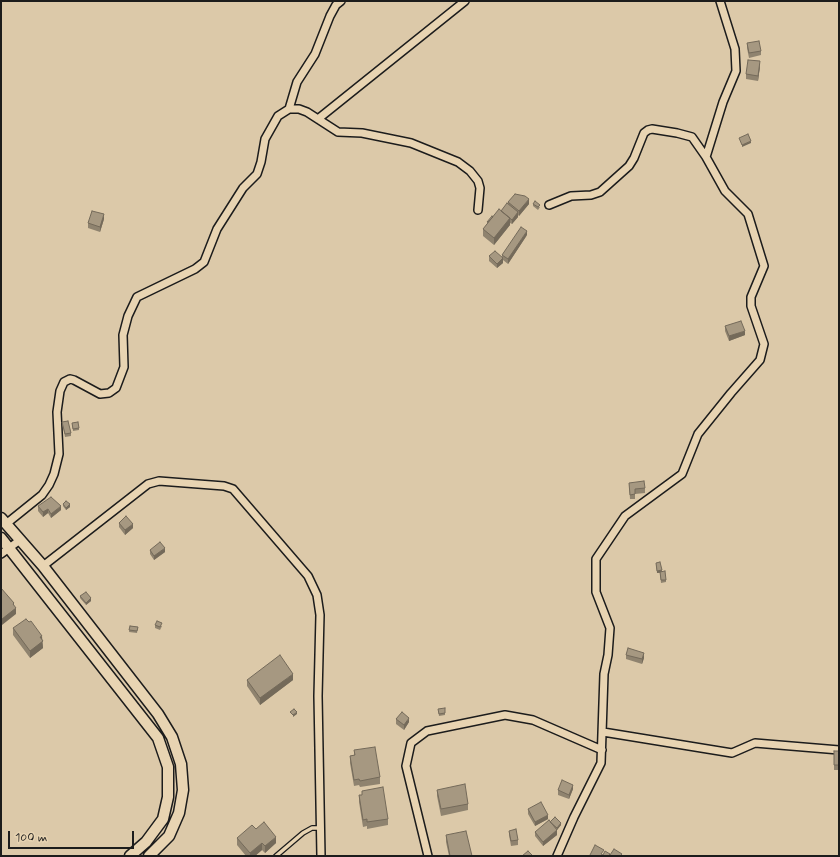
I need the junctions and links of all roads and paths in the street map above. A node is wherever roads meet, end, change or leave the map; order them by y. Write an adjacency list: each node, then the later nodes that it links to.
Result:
1 (341, 1): 4 (street)
2 (465, 1): 5 (street)
3 (720, 1): 6 (street)
4 (289, 109): 5 (street); 9 (street)
5 (318, 119): 8 (street)
6 (706, 157): 7 (street); 14 (street)
7 (549, 205)
8 (478, 210)
9 (4, 521): 11 (street)
10 (1, 538): 12 (street)
11 (20, 540): 12 (street); 13 (street)
12 (5, 551): 18 (street)
13 (43, 566): 17 (street); 19 (street)
14 (602, 732): 15 (street); 16 (street)
15 (602, 750): 22 (street); 23 (street)
16 (839, 750)
17 (320, 828): 20 (lane); 21 (street)
18 (130, 856)
19 (149, 856)
20 (276, 856)
21 (321, 856)
22 (428, 856)
23 (557, 856)

